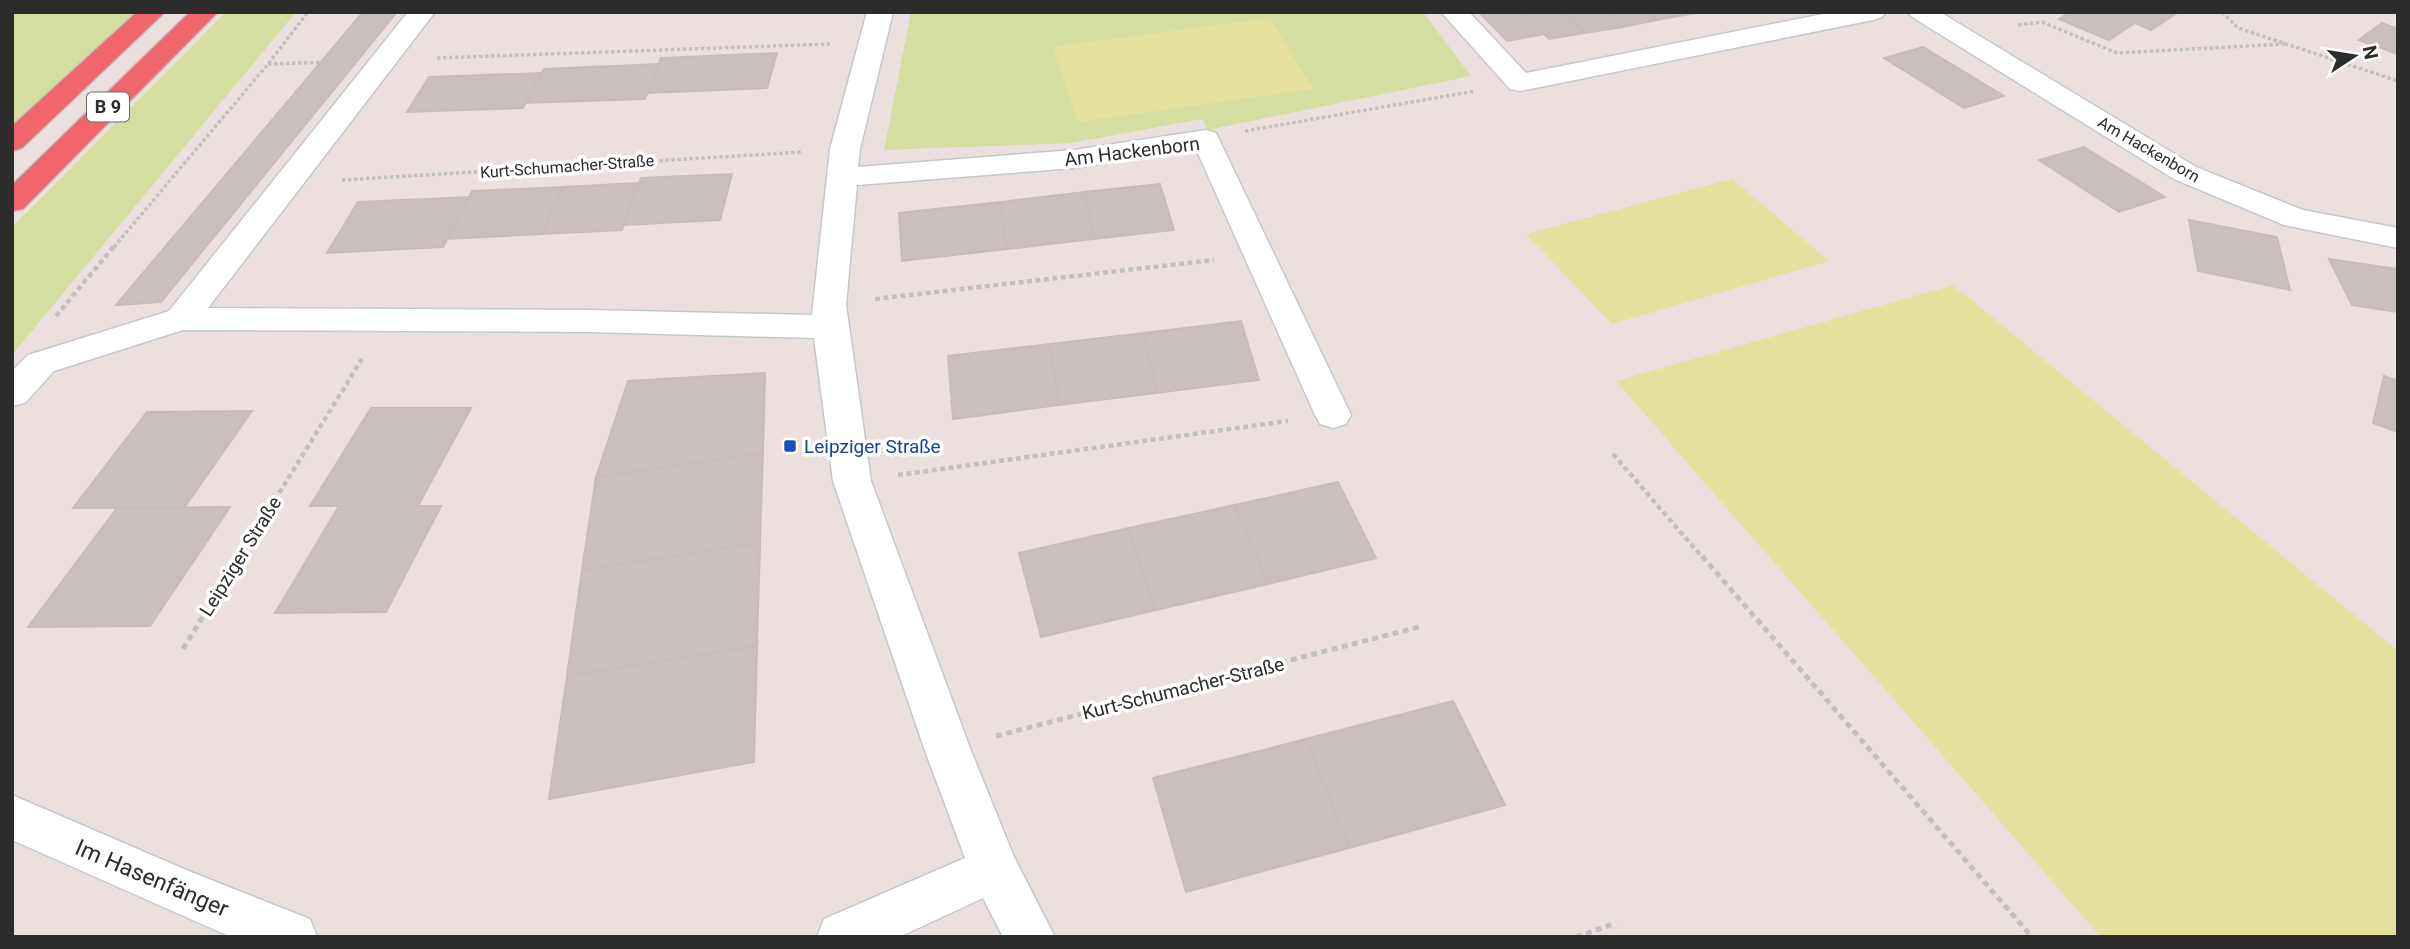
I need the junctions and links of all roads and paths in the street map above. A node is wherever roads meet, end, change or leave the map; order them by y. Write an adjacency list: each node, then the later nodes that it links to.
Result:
1 (152, 12): 17 (highway, B 9)
2 (205, 12): 20 (highway, B 9)
3 (307, 12): 13 (path)
4 (422, 12): 12 (street)
5 (1454, 12): 15 (street)
6 (1873, 12): 15 (street)
7 (1921, 12): 21 (street, Am Hackenborn)
8 (2222, 12): 11 (path)
9 (2020, 25): 11 (path)
10 (875, 27): 12 (path); 18 (street)
11 (2287, 44): 14 (path)
12 (384, 61): 13 (path); 19 (street)
13 (268, 64): 24 (path)
14 (2398, 81)
15 (1520, 83): 16 (path)
16 (1206, 139): 18 (street, Am Hackenborn); 22 (street, Am Hackenborn)
17 (12, 142)
18 (843, 163): 19 (path, Kurt-Schumacher-Straße); 23 (street)
19 (289, 184): 25 (street)
20 (12, 202)
21 (2398, 238)
22 (1258, 255): 23 (path); 28 (street, Am Hackenborn)
23 (830, 316): 26 (street); 30 (street)
24 (67, 318)
25 (181, 318): 26 (street); 27 (street)
26 (386, 319): 32 (path, Leipziger Straße)
27 (12, 394)
28 (1333, 415): 30 (path)
29 (1613, 454): 41 (path)
30 (852, 481): 33 (street)
31 (1419, 627): 33 (path, Kurt-Schumacher-Straße)
32 (183, 649)
33 (947, 748): 35 (street)
34 (12, 817): 37 (street, Im Hasenfänger)
35 (994, 869): 38 (street); 39 (street)
36 (1616, 923): 40 (path)
37 (292, 937)
38 (842, 937)
39 (1030, 937)
40 (1576, 937)
41 (2032, 937)

